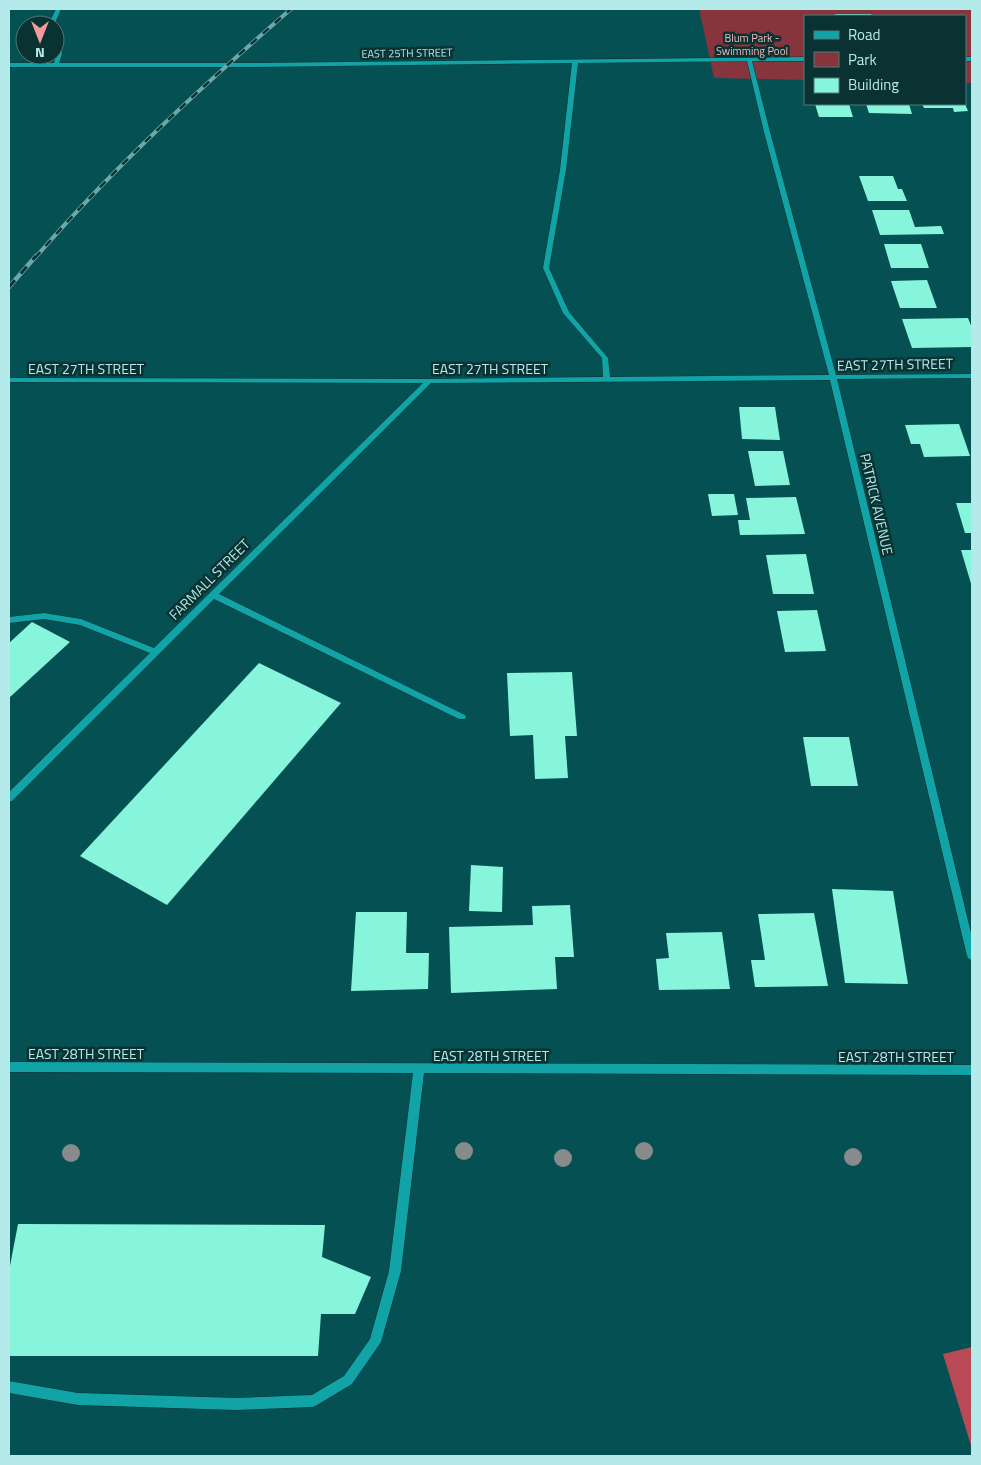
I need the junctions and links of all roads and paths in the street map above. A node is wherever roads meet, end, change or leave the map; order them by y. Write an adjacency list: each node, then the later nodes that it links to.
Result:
1 (749, 59): 2 (street, EAST 25TH STREET); 3 (street, EAST 25TH STREET); 6 (street, PATRICK AVENUE)
2 (804, 59)
3 (575, 61): 4 (street, EAST 25TH STREET); 7 (street)
4 (65, 65)
5 (972, 376): 6 (street, EAST 27TH STREET)
6 (833, 377): 7 (street, EAST 27TH STREET); 15 (street, PATRICK AVENUE)
7 (607, 379): 9 (street, EAST 27TH STREET)
8 (9, 380): 9 (street, EAST 27TH STREET)
9 (429, 381): 10 (street, FARMALL STREET)
10 (213, 595): 12 (street, FARMALL STREET); 13 (street)
11 (9, 620): 12 (street)
12 (155, 652): 14 (street, FARMALL STREET)
13 (462, 717)
14 (9, 798)
15 (972, 956)
16 (9, 1067): 17 (street, EAST 28TH STREET)
17 (419, 1068): 18 (street, EAST 28TH STREET); 19 (street)
18 (972, 1070)
19 (9, 1387)

